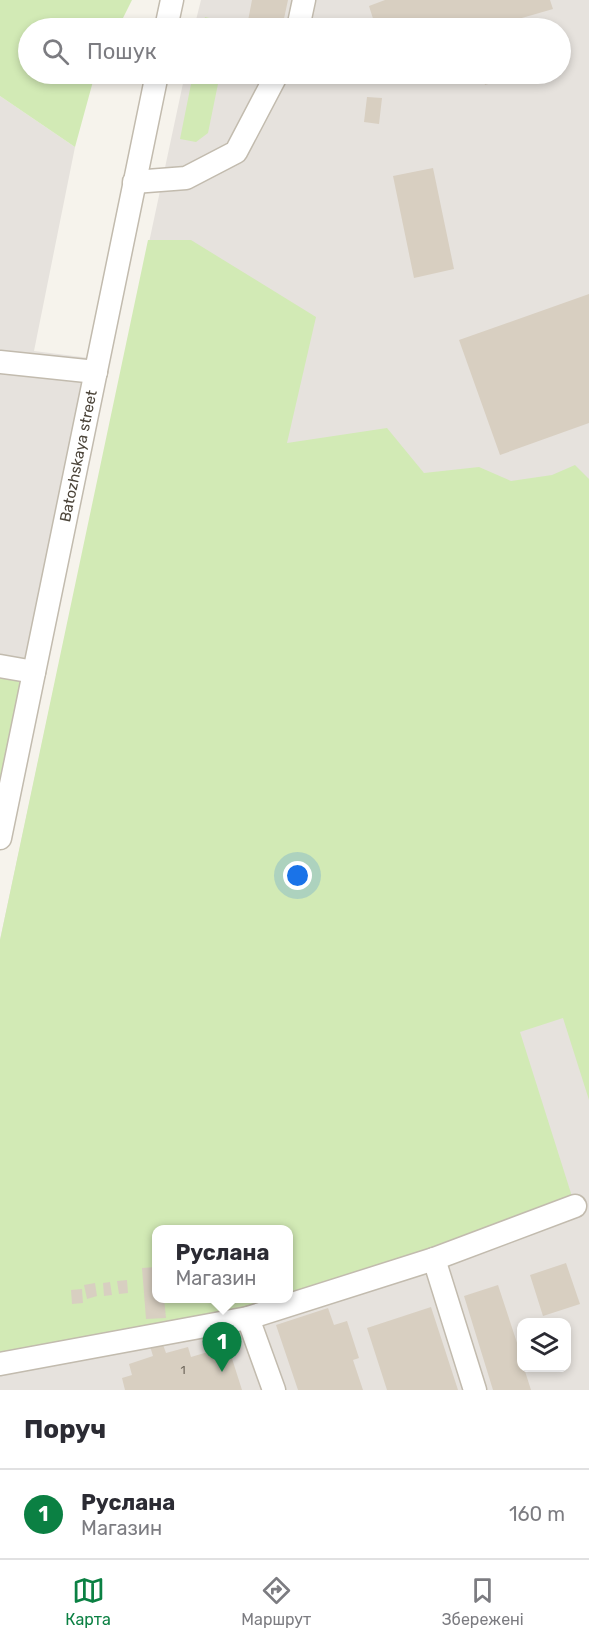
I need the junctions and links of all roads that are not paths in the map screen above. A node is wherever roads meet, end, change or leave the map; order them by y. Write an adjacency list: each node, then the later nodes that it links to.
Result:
1 (172, 0): 3 (street)
2 (304, 0): 4 (street)
3 (168, 18)
4 (300, 18)
5 (155, 84): 7 (street, Batozhskaya street)
6 (273, 84): 7 (street)
7 (135, 182): 9 (street, Batozhskaya street)
8 (0, 362): 9 (street)
9 (96, 372): 11 (street, Batozhskaya street)
10 (0, 666): 11 (street)
11 (34, 672): 12 (street, Batozhskaya street)
12 (0, 838)
13 (574, 1206): 14 (street)
14 (434, 1259): 15 (street); 18 (street)
15 (248, 1318): 16 (street); 17 (street)
16 (0, 1364)
17 (274, 1390)
18 (475, 1390)

